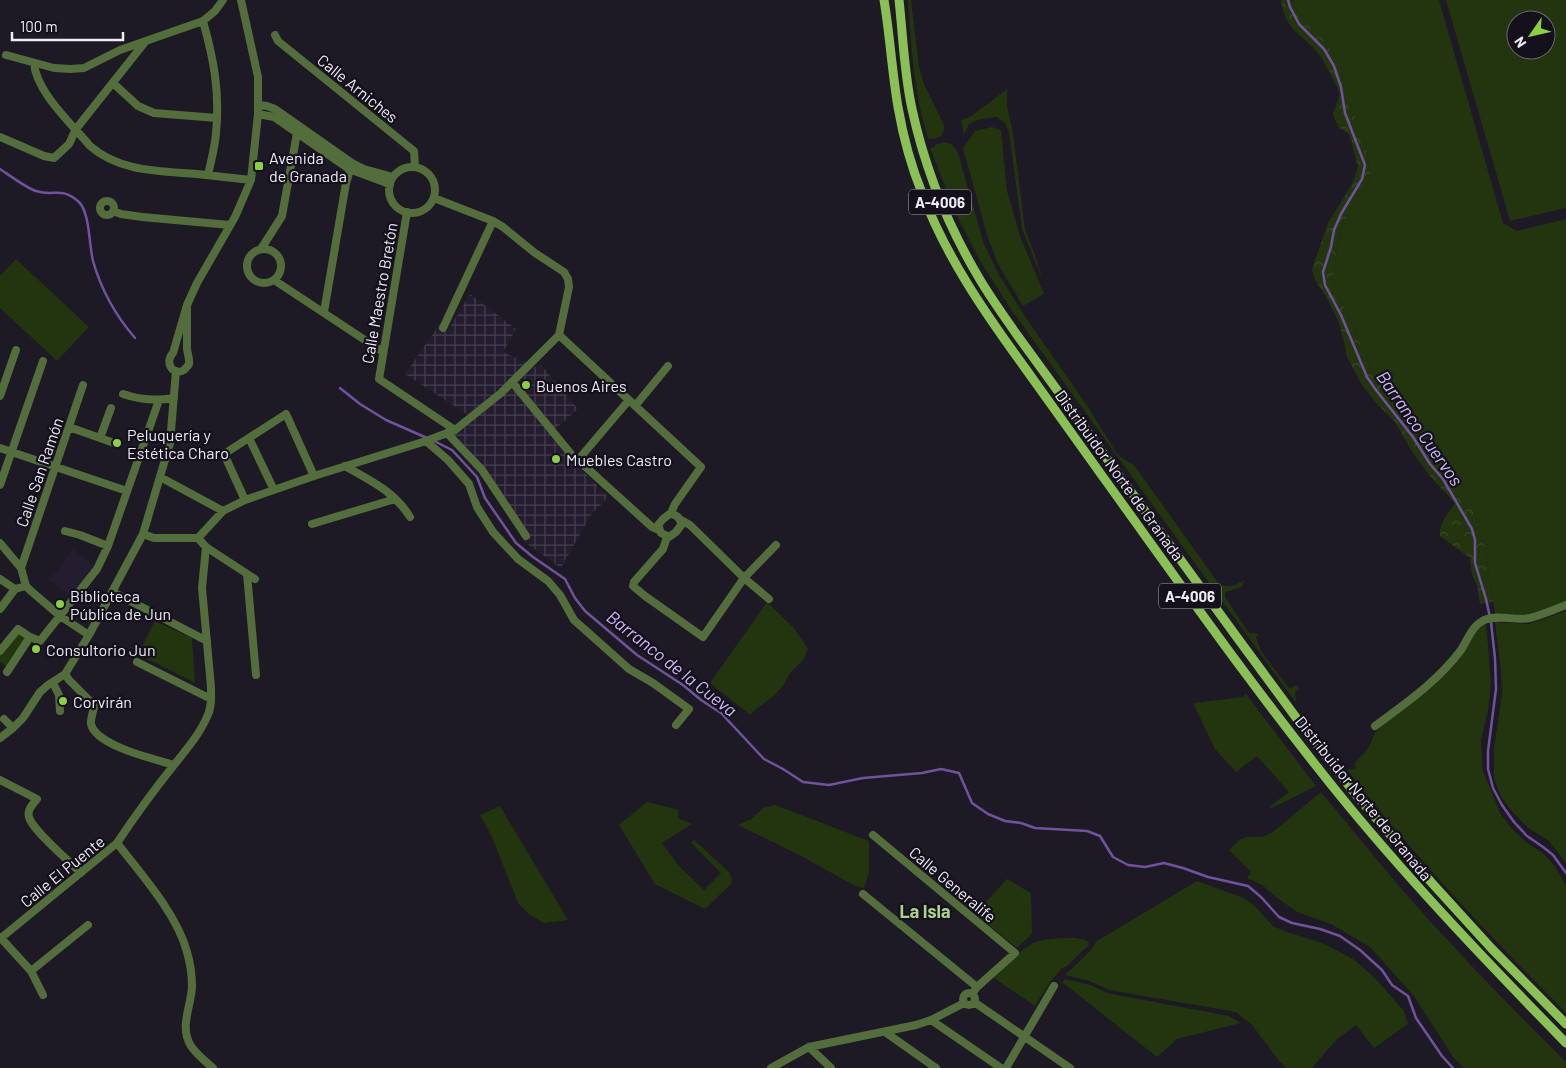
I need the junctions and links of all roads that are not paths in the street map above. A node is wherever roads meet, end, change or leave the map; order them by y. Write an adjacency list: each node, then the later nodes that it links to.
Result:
1 (223, 0): 5 (street)
2 (884, 0): 129 (main road, Distribuidor Norte de Granada / A-4006)
3 (898, 0): 126 (main road, Distribuidor Norte de Granada / A-4006)
4 (242, 1): 11 (street)
5 (203, 21): 7 (street); 12 (street)
6 (275, 35): 17 (street, Calle Arniches)
7 (145, 42): 9 (street); 10 (street)
8 (6, 55): 9 (street)
9 (34, 63): 13 (street)
10 (113, 83): 12 (street); 13 (street)
11 (258, 109): 14 (street); 20 (street)
12 (217, 118): 18 (street)
13 (76, 129): 15 (street); 18 (street)
14 (299, 130): 16 (street); 27 (street)
15 (0, 137)
16 (350, 166): 19 (street); 21 (street); 30 (street)
17 (415, 167): 19 (street); 22 (street)
18 (208, 175): 20 (street)
19 (392, 177): 21 (street)
20 (251, 180): 26 (street)
21 (390, 186): 24 (street)
22 (434, 198): 24 (street); 25 (street)
23 (114, 211): 26 (street)
24 (407, 212): 35 (street, Calle Maestro Bretón)
25 (493, 221): 31 (street); 32 (street)
26 (230, 225): 29 (street)
27 (261, 249): 28 (street); 28 (street)
28 (274, 280): 30 (street)
29 (187, 305): 34 (street); 36 (street)
30 (324, 312): 35 (street)
31 (443, 328)
32 (559, 334): 40 (street); 46 (street)
33 (16, 350): 43 (street)
34 (173, 352): 36 (street); 39 (street)
35 (383, 352): 49 (street, Calle Maestro Bretón)
36 (188, 356): 39 (street)
37 (43, 361): 56 (street)
38 (668, 366): 46 (street)
39 (176, 371): 44 (street)
40 (512, 382): 49 (street); 57 (street)
41 (82, 385): 48 (street, Calle San Ramón)
42 (123, 394): 45 (street)
43 (0, 396)
44 (174, 398): 45 (street); 61 (street)
45 (159, 400): 64 (street)
46 (632, 403): 68 (street); 72 (street)
47 (110, 408): 51 (street)
48 (69, 426): 51 (street); 59 (street, Calle San Ramón)
49 (455, 430): 50 (street)
50 (447, 433): 53 (street); 75 (street)
51 (100, 438): 54 (street)
52 (249, 438): 60 (street); 63 (street); 66 (street)
53 (426, 441): 58 (street); 106 (street)
54 (114, 443)
55 (0, 448): 56 (street)
56 (11, 452): 59 (street); 62 (street)
57 (571, 454)
58 (345, 466): 60 (street); 65 (street)
59 (55, 467): 64 (street); 82 (street, Calle San Ramón)
60 (314, 476): 63 (street)
61 (160, 477): 67 (street); 74 (street)
62 (0, 485)
63 (274, 490): 66 (street)
64 (127, 491): 79 (street)
65 (395, 499): 69 (street); 71 (street)
66 (245, 500): 67 (street)
67 (223, 511): 77 (street)
68 (671, 514): 70 (street); 72 (street)
69 (410, 517)
70 (681, 520): 76 (street); 84 (street)
71 (312, 524)
72 (659, 530): 76 (street)
73 (65, 531): 79 (street)
74 (143, 534): 77 (street); 89 (street)
75 (526, 536)
76 (667, 536): 84 (street)
77 (198, 538): 81 (street)
78 (0, 543): 82 (street)
79 (108, 546): 93 (street)
80 (776, 546): 84 (street)
81 (206, 547): 83 (street); 96 (street)
82 (21, 568): 87 (street)
83 (247, 574): 86 (street); 101 (street)
84 (744, 578): 90 (street)
85 (0, 579): 88 (street)
86 (255, 579)
87 (26, 586): 88 (street); 93 (street)
88 (14, 589): 92 (street)
89 (113, 592): 94 (street); 96 (street)
90 (769, 599)
91 (1566, 606): 107 (street)
92 (0, 609)
93 (60, 616): 94 (street); 95 (street)
94 (89, 635): 100 (street)
95 (30, 637): 97 (street); 99 (street)
96 (207, 641): 103 (street)
97 (0, 650)
98 (136, 662): 103 (street)
99 (7, 672)
100 (65, 674): 102 (street); 110 (street)
101 (256, 675)
102 (52, 683): 104 (street); 108 (street)
103 (211, 699): 110 (street, Calle El Puente)
104 (60, 711)
105 (4, 719): 108 (street)
106 (676, 725)
107 (1375, 726)
108 (13, 728): 109 (street)
109 (0, 738)
110 (174, 764): 113 (street, Calle El Puente)
111 (0, 780): 114 (street)
112 (873, 835): 120 (street, Calle Generalife)
113 (117, 843): 114 (street, Calle El Puente); 131 (street)
114 (81, 873): 117 (street, Calle El Puente)
115 (863, 894): 120 (street)
116 (88, 926): 118 (street)
117 (1, 937): 118 (street)
118 (31, 971): 122 (street)
119 (1054, 986): 128 (street)
120 (977, 987): 121 (street)
121 (972, 994): 123 (street); 124 (street)
122 (43, 995)
123 (974, 1002): 124 (street); 128 (street)
124 (964, 1003): 125 (street)
125 (931, 1020): 127 (street); 135 (street)
126 (1566, 1024)
127 (885, 1032): 130 (street); 134 (street)
128 (1024, 1036): 136 (street); 137 (street)
129 (1566, 1043)
130 (809, 1047): 132 (street); 133 (street)
131 (213, 1068)
132 (771, 1068)
133 (831, 1068)
134 (936, 1068)
135 (1001, 1068)
136 (1006, 1068)
137 (1070, 1068)

